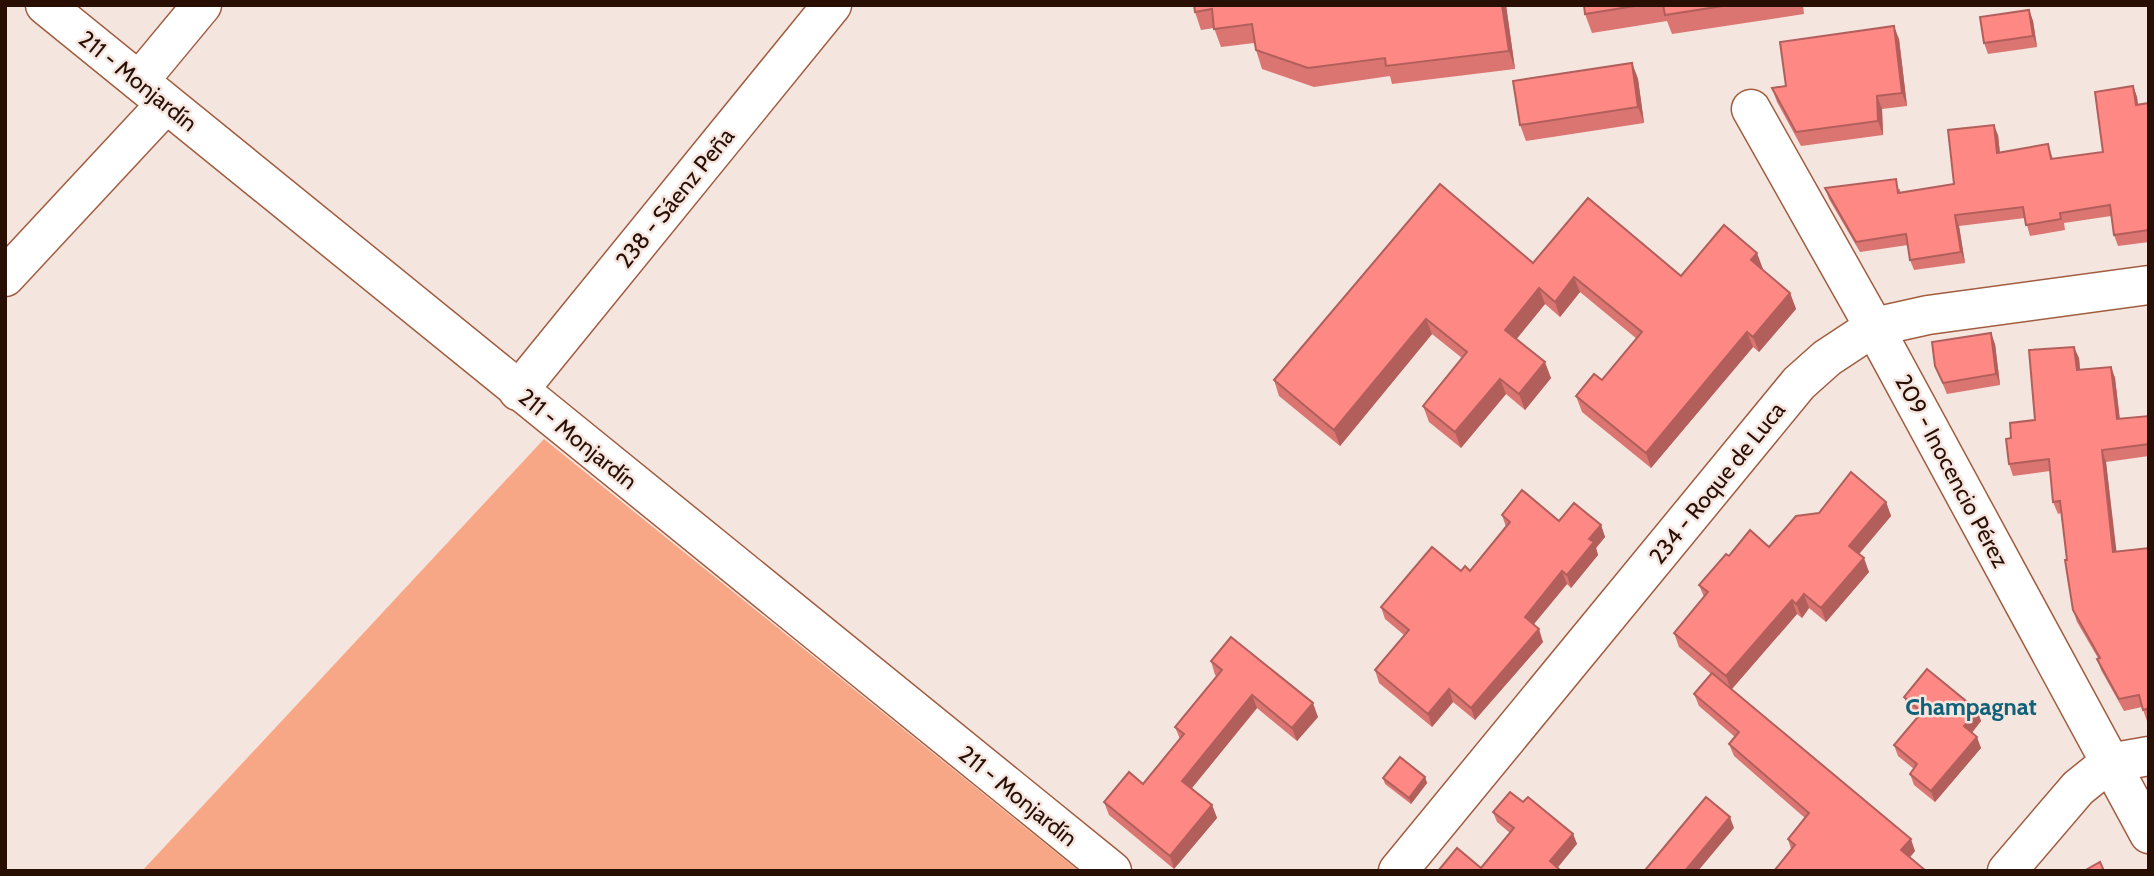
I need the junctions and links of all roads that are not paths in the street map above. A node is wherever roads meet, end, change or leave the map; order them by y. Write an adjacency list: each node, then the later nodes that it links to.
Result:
1 (45, 5): 4 (street, 211 - Monjardín)
2 (202, 5): 4 (street)
3 (832, 5): 9 (street, 238 - Sáenz Peña)
4 (152, 92): 6 (street); 9 (street, 211 - Monjardín)
5 (1751, 109): 8 (street, 209 - Inocencio Pérez)
6 (5, 277)
7 (2149, 285): 8 (street, 234 - Roque de Luca)
8 (1874, 327): 11 (street, 209 - Inocencio Pérez); 14 (street, 234 - Roque de Luca)
9 (518, 391): 13 (street, 211 - Monjardín)
10 (2149, 756): 11 (street)
11 (2109, 763): 12 (street, 209 - Inocencio Pérez); 15 (street)
12 (2149, 834)
13 (1112, 871)
14 (1398, 871)
15 (2007, 871)

